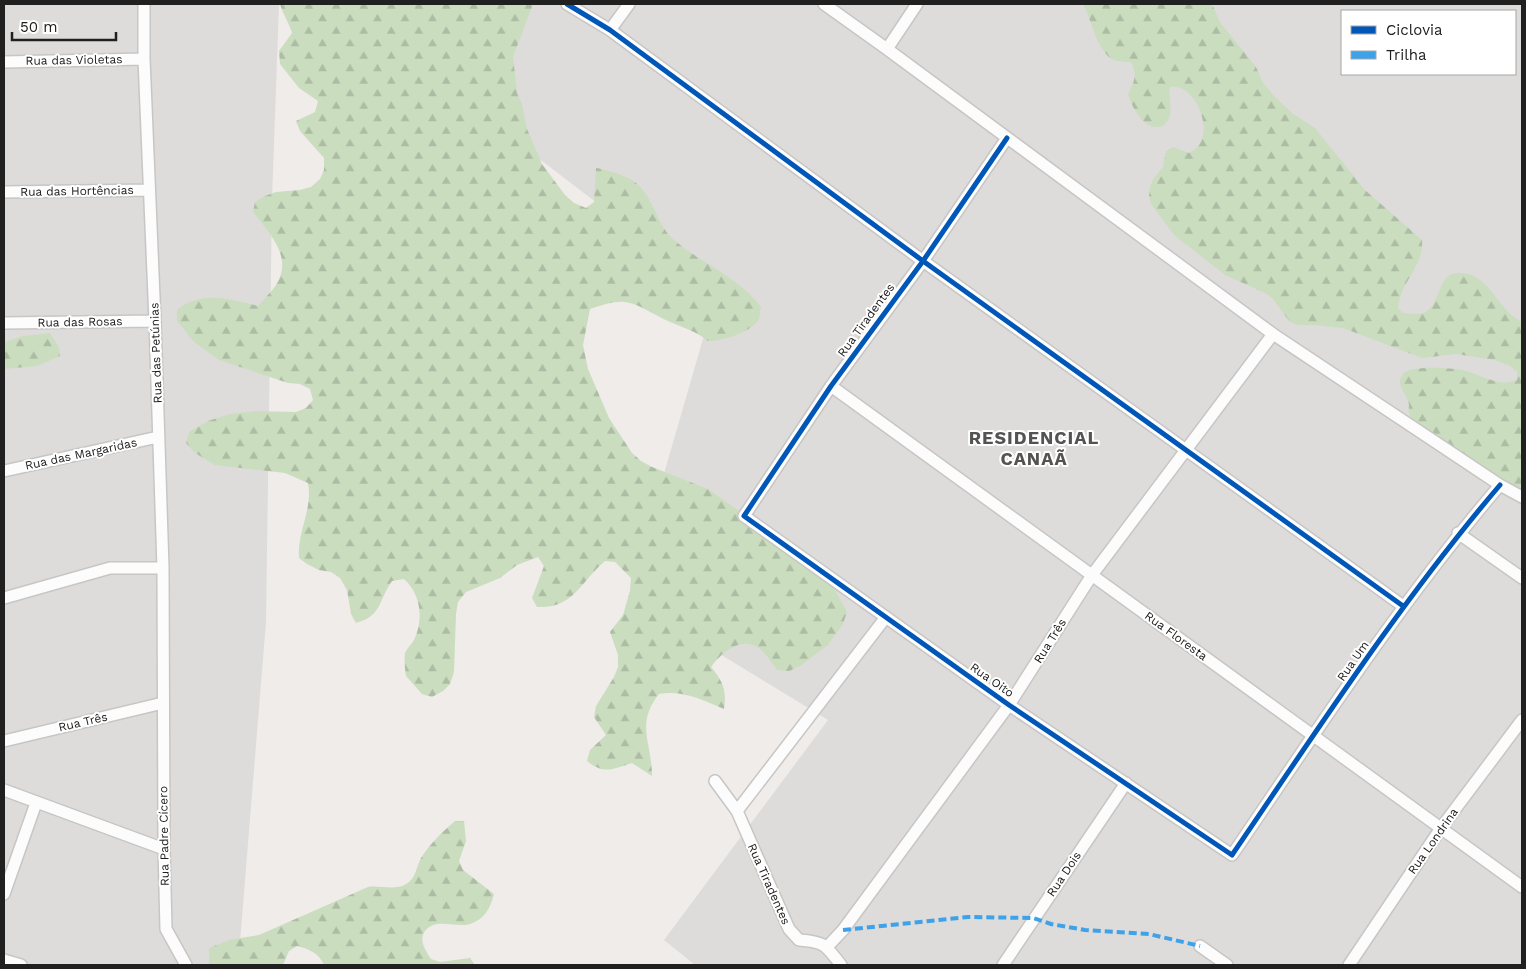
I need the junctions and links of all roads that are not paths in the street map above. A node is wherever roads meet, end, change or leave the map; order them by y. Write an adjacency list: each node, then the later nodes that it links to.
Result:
1 (144, 4): 8 (street, Rua das Petúnias)
2 (567, 4): 6 (street)
3 (629, 4): 6 (street)
4 (824, 4): 7 (street)
5 (918, 4): 7 (street)
6 (610, 30): 13 (street)
7 (887, 49): 10 (street)
8 (144, 59): 9 (street, Rua das Violetas); 11 (street, Rua das Petúnias)
9 (4, 62)
10 (1006, 138): 13 (street, Rua Tiradentes); 16 (street)
11 (150, 190): 12 (street, Rua das Hortências); 14 (street, Rua das Petúnias)
12 (4, 192)
13 (923, 261): 17 (street, Rua Tiradentes); 19 (street)
14 (155, 321): 15 (street, Rua das Rosas); 18 (street, Rua das Petúnias)
15 (4, 323)
16 (1273, 334): 19 (street, Rua Três); 21 (street)
17 (830, 386): 23 (street, Rua Tiradentes); 26 (street, Rua Floresta)
18 (158, 437): 20 (street, Rua das Margaridas); 25 (street, Rua das Petúnias)
19 (1186, 448): 26 (street, Rua Três); 29 (street)
20 (4, 472)
21 (1500, 485): 22 (street); 24 (street, Rua Um)
22 (1522, 496)
23 (744, 516): 30 (street, Rua Oito)
24 (1458, 533): 27 (street); 29 (street, Rua Um)
25 (162, 568): 28 (street); 31 (street, Rua das Petúnias)
26 (1092, 575): 32 (street, Rua Três); 34 (street, Rua Floresta)
27 (1522, 578)
28 (4, 598)
29 (1403, 606): 34 (street, Rua Um)
30 (886, 617): 32 (street, Rua Oito); 40 (street)
31 (163, 703): 35 (street, Rua Três); 42 (street, Rua Padre Cícero)
32 (1009, 705): 37 (street, Rua Oito); 47 (street, Rua Três)
33 (1522, 720): 41 (street, Rua Londrina)
34 (1314, 736): 41 (street, Rua Floresta); 43 (street, Rua Um)
35 (4, 741)
36 (715, 781): 40 (street, Rua Tiradentes)
37 (1126, 783): 43 (street, Rua Oito); 52 (street, Rua Dois)
38 (4, 790): 39 (street)
39 (36, 803): 42 (street); 45 (street)
40 (737, 811): 47 (street, Rua Tiradentes)
41 (1441, 828): 44 (street, Rua Floresta); 54 (street, Rua Londrina)
42 (164, 849): 50 (street, Rua Padre Cícero)
43 (1232, 855)
44 (1522, 887)
45 (4, 894)
46 (1200, 946): 53 (street)
47 (827, 947): 51 (street)
48 (4, 960): 49 (street)
49 (21, 965)
50 (186, 965)
51 (841, 965)
52 (1003, 965)
53 (1227, 965)
54 (1349, 965)

